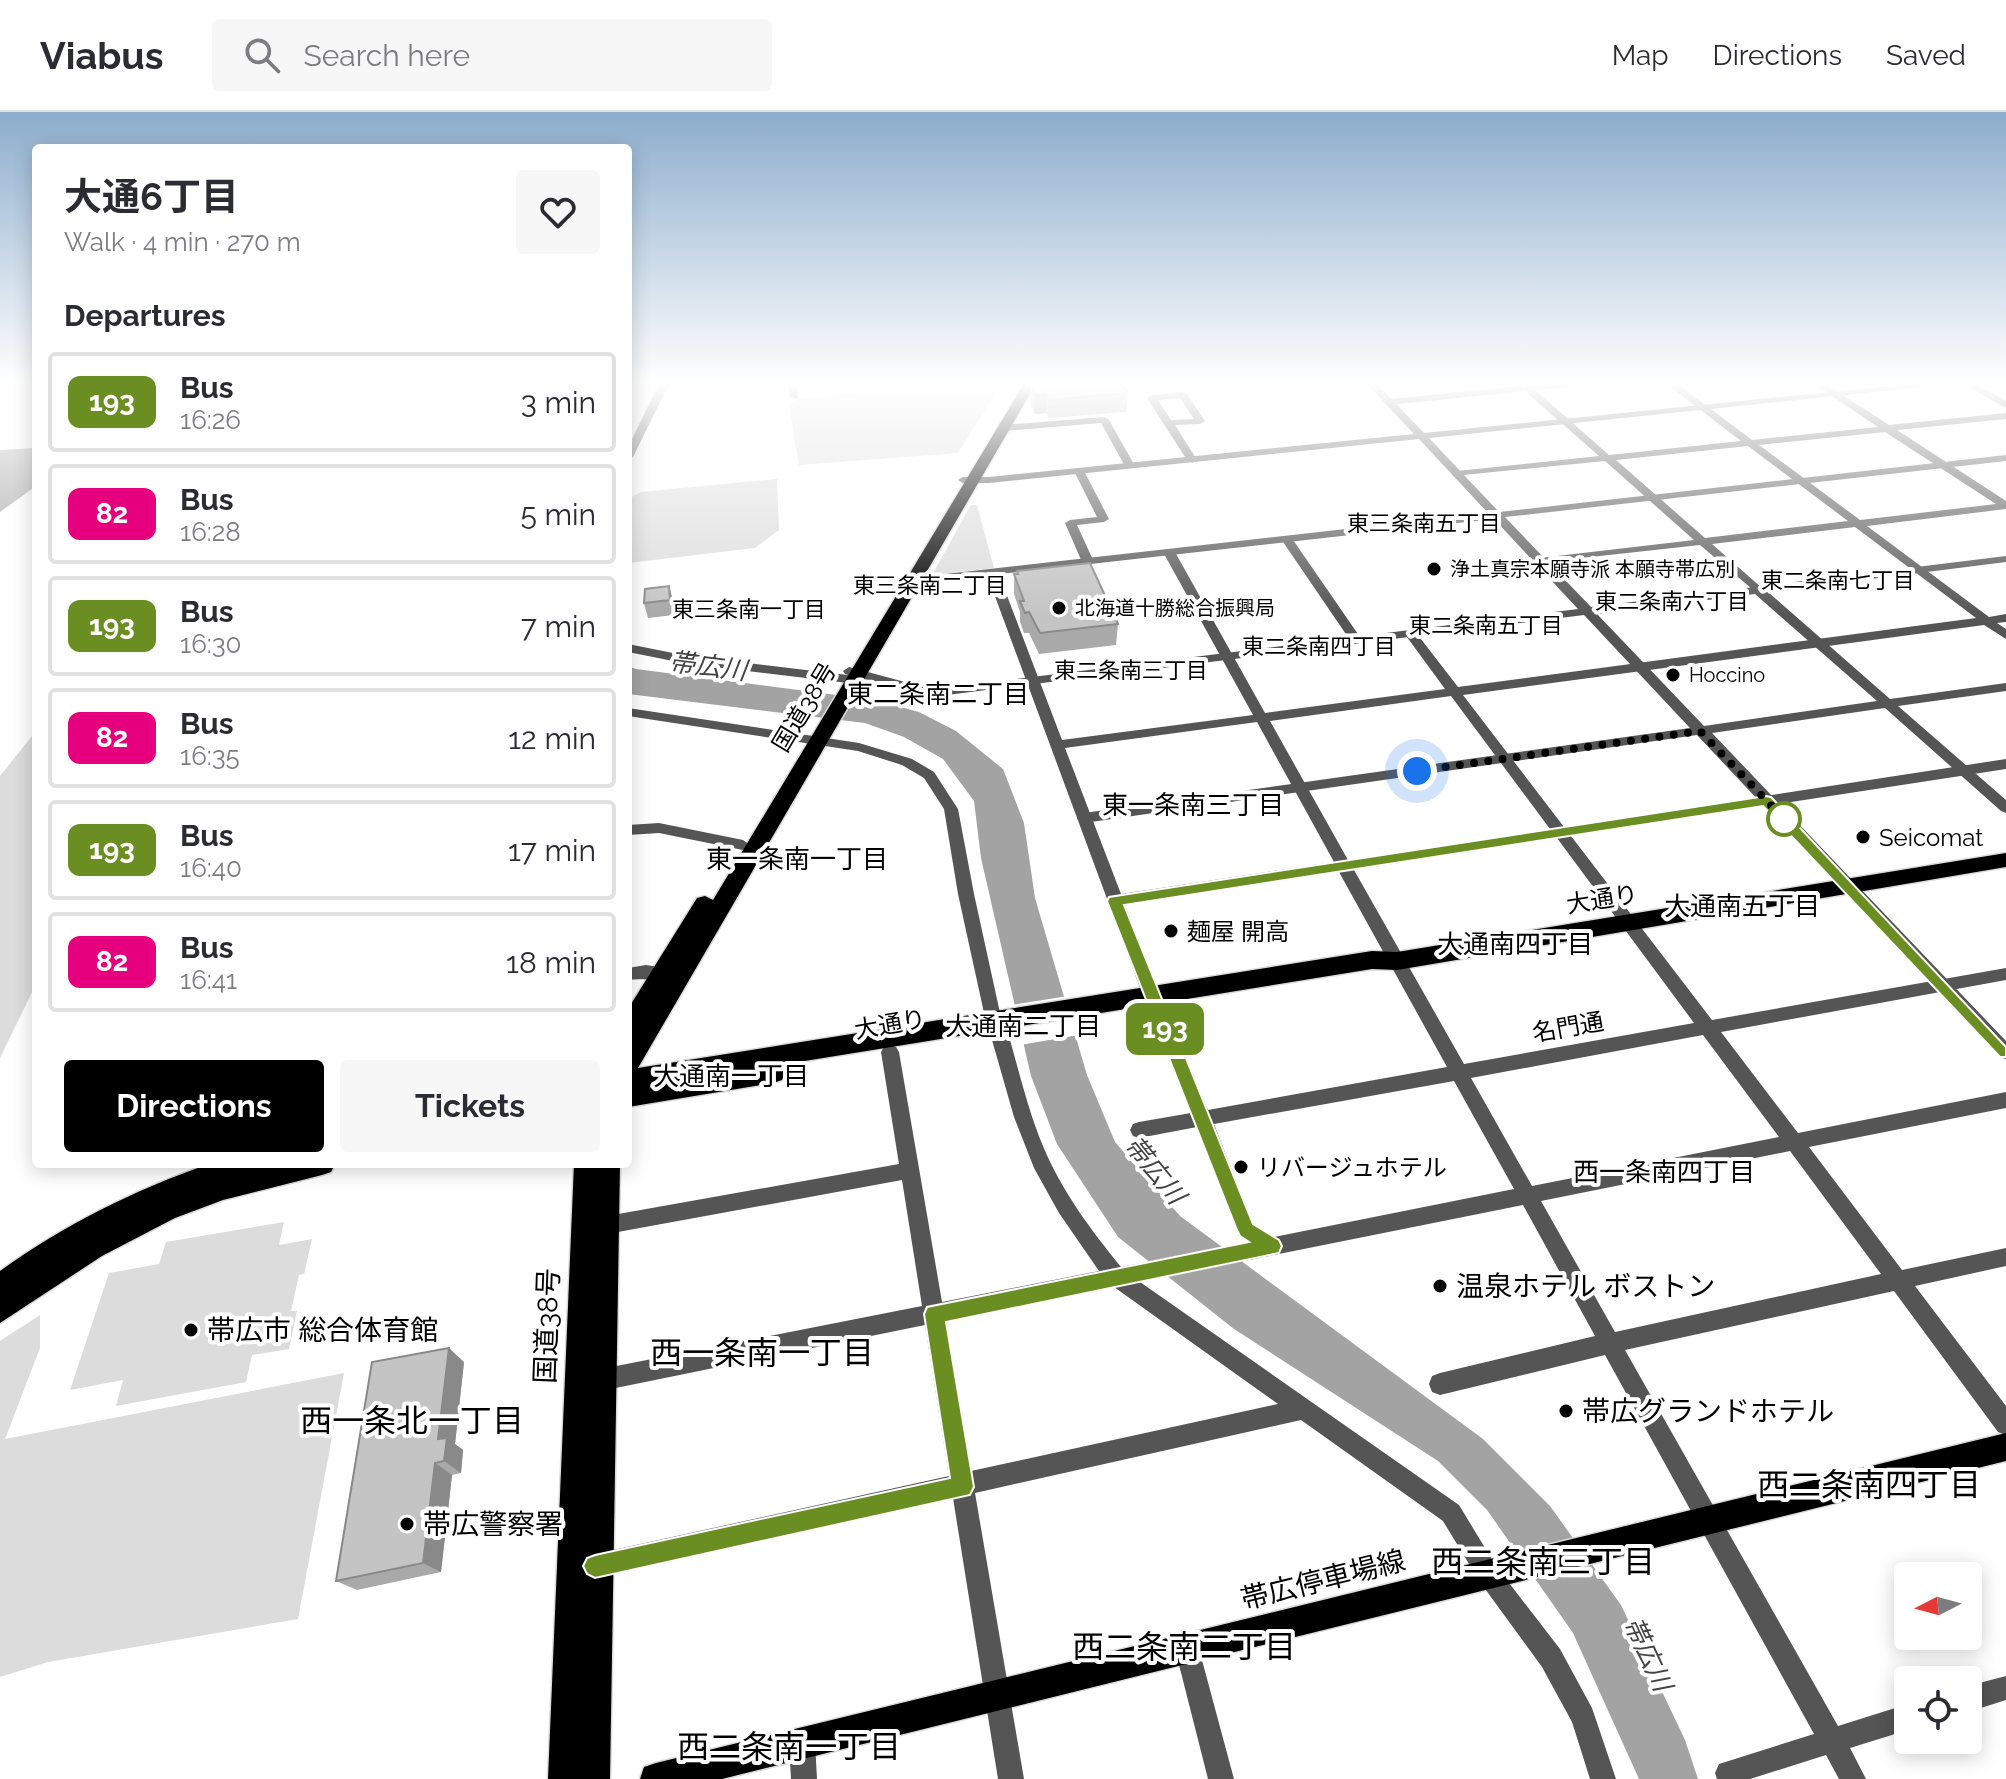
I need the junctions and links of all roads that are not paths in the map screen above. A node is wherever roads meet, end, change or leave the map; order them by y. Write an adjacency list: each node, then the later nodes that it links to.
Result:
1 (980, 460): 15 (highway, 国道38号)
2 (982, 460): 15 (highway, 国道38号)
3 (1126, 460): 12 (street)
4 (1192, 460): 12 (street)
5 (1444, 460): 14 (street)
6 (1589, 460): 14 (street)
7 (1608, 460): 17 (street)
8 (1773, 460): 16 (street)
9 (1936, 460): 11 (street)
10 (1990, 460): 11 (street)
11 (1944, 465): 16 (street); 19 (street)
12 (1130, 466): 13 (street)
13 (1079, 471): 15 (street); 25 (street)
14 (1457, 474): 18 (street)
15 (968, 481): 28 (highway, 国道38号)
16 (1802, 481): 17 (street); 19 (street)
17 (1652, 498): 18 (street); 21 (street)
18 (1497, 515): 20 (street); 24 (street)
19 (1858, 523): 21 (street); 26 (street)
20 (1287, 539): 22 (street); 35 (street)
21 (1702, 542): 24 (street); 29 (street)
22 (1169, 552): 25 (street); 38 (street)
23 (2006, 559): 26 (street)
24 (1540, 561): 30 (street)
25 (1088, 562): 27 (street)
26 (1918, 569): 29 (street); 32 (street)
27 (992, 572): 28 (street); 41 (street)
28 (907, 581): 40 (highway, 国道38号)
29 (1758, 590): 30 (street); 36 (street)
30 (1588, 611): 33 (street); 39 (street)
31 (2006, 618): 32 (street)
32 (1987, 620): 34 (street); 36 (street)
33 (1410, 633): 35 (street); 43 (street)
34 (2006, 635)
35 (1356, 640): 38 (street)
36 (1818, 643): 39 (street); 44 (street)
37 (632, 649): 40 (street)
38 (1227, 656): 41 (street); 46 (street)
39 (1641, 667): 43 (street); 47 (street)
40 (849, 681): 41 (street); 48 (highway, 国道38号)
41 (1033, 681): 49 (street)
42 (2006, 687): 44 (street)
43 (1455, 692): 46 (street); 50 (street)
44 (1888, 704): 47 (street); 52 (street)
45 (632, 712): 48 (street)
46 (1261, 718): 49 (street); 53 (street)
47 (1700, 731): 50 (street); 54 (street)
48 (817, 735): 59 (highway, 国道38号); 72 (street); 76 (highway, 国道38号)
49 (1057, 745): 56 (street)
50 (1505, 758): 53 (street); 58 (street)
51 (2006, 764): 52 (street)
52 (1963, 770): 54 (street); 55 (street)
53 (1300, 787): 56 (street); 61 (street)
54 (1766, 800): 58 (street); 62 (street)
55 (2006, 808)
56 (1084, 818): 63 (street)
57 (632, 830): 59 (street)
58 (1561, 833): 61 (street); 64 (street)
59 (743, 845): 67 (highway, 国道38号)
60 (2006, 860): 62 (highway, 大通り)
61 (1344, 865): 63 (street); 65 (street)
62 (1848, 887): 64 (highway, 大通り); 69 (street)
63 (1115, 901): 70 (street)
64 (1629, 923): 65 (highway, 大通り); 73 (street)
65 (1397, 961): 70 (highway, 大通り); 77 (street)
66 (632, 973): 67 (street)
67 (660, 973): 71 (highway, 国道38号)
68 (2006, 974): 69 (street, 名門通)
69 (1942, 985): 73 (street, 名門通); 75 (street)
70 (1153, 1002): 72 (highway, 大通り); 81 (street)
71 (632, 1022)
72 (1006, 1026): 74 (highway, 大通り); 78 (highway, 大通り); 93 (street)
73 (1706, 1026): 77 (street, 名門通); 83 (street)
74 (890, 1052): 79 (highway, 大通り); 88 (street)
75 (2006, 1052)
76 (632, 1056)
77 (1459, 1072): 81 (street, 名門通); 89 (street)
78 (632, 1079)
79 (632, 1096)
80 (2006, 1100): 83 (street)
81 (1203, 1118): 82 (street, 名門通); 91 (street)
82 (1139, 1130)
83 (1792, 1143): 89 (street); 94 (street)
84 (234, 1168): 95 (highway)
85 (305, 1168): 96 (highway)
86 (587, 1168): 116 (highway, 国道38号)
87 (607, 1168): 90 (highway)
88 (910, 1170): 90 (street); 97 (street)
89 (1529, 1198): 91 (street); 98 (street)
90 (607, 1225): 99 (highway)
91 (1272, 1246): 93 (street)
92 (2006, 1257): 94 (street)
93 (1117, 1278): 97 (street); 101 (street)
94 (1899, 1280): 98 (street); 102 (street)
95 (0, 1288)
96 (0, 1309)
97 (934, 1314): 99 (street); 104 (street)
98 (1610, 1343): 100 (street); 105 (street)
99 (601, 1380): 106 (highway)
100 (1440, 1384)
101 (1304, 1409): 104 (street); 107 (street)
102 (2006, 1424)
103 (2006, 1447): 105 (main road, 帯広停車場線)
104 (963, 1487): 106 (street); 110 (street)
105 (1711, 1521): 107 (main road, 帯広停車場線); 113 (street)
106 (595, 1566): 117 (highway)
107 (1499, 1572): 108 (main road, 帯広停車場線); 122 (street)
108 (1187, 1649): 110 (main road, 帯広停車場線); 121 (street)
109 (2006, 1688): 111 (street)
110 (997, 1693): 114 (main road, 帯広停車場線); 120 (street)
111 (1982, 1695)
112 (1894, 1721): 113 (street)
113 (1831, 1739): 115 (street); 123 (street)
114 (802, 1742): 118 (main road, 帯広停車場線); 119 (street)
115 (1728, 1773)
116 (566, 1779)
117 (592, 1779)
118 (656, 1779)
119 (804, 1779)
120 (1011, 1779)
121 (1221, 1779)
122 (1603, 1779)
123 (1853, 1779)

